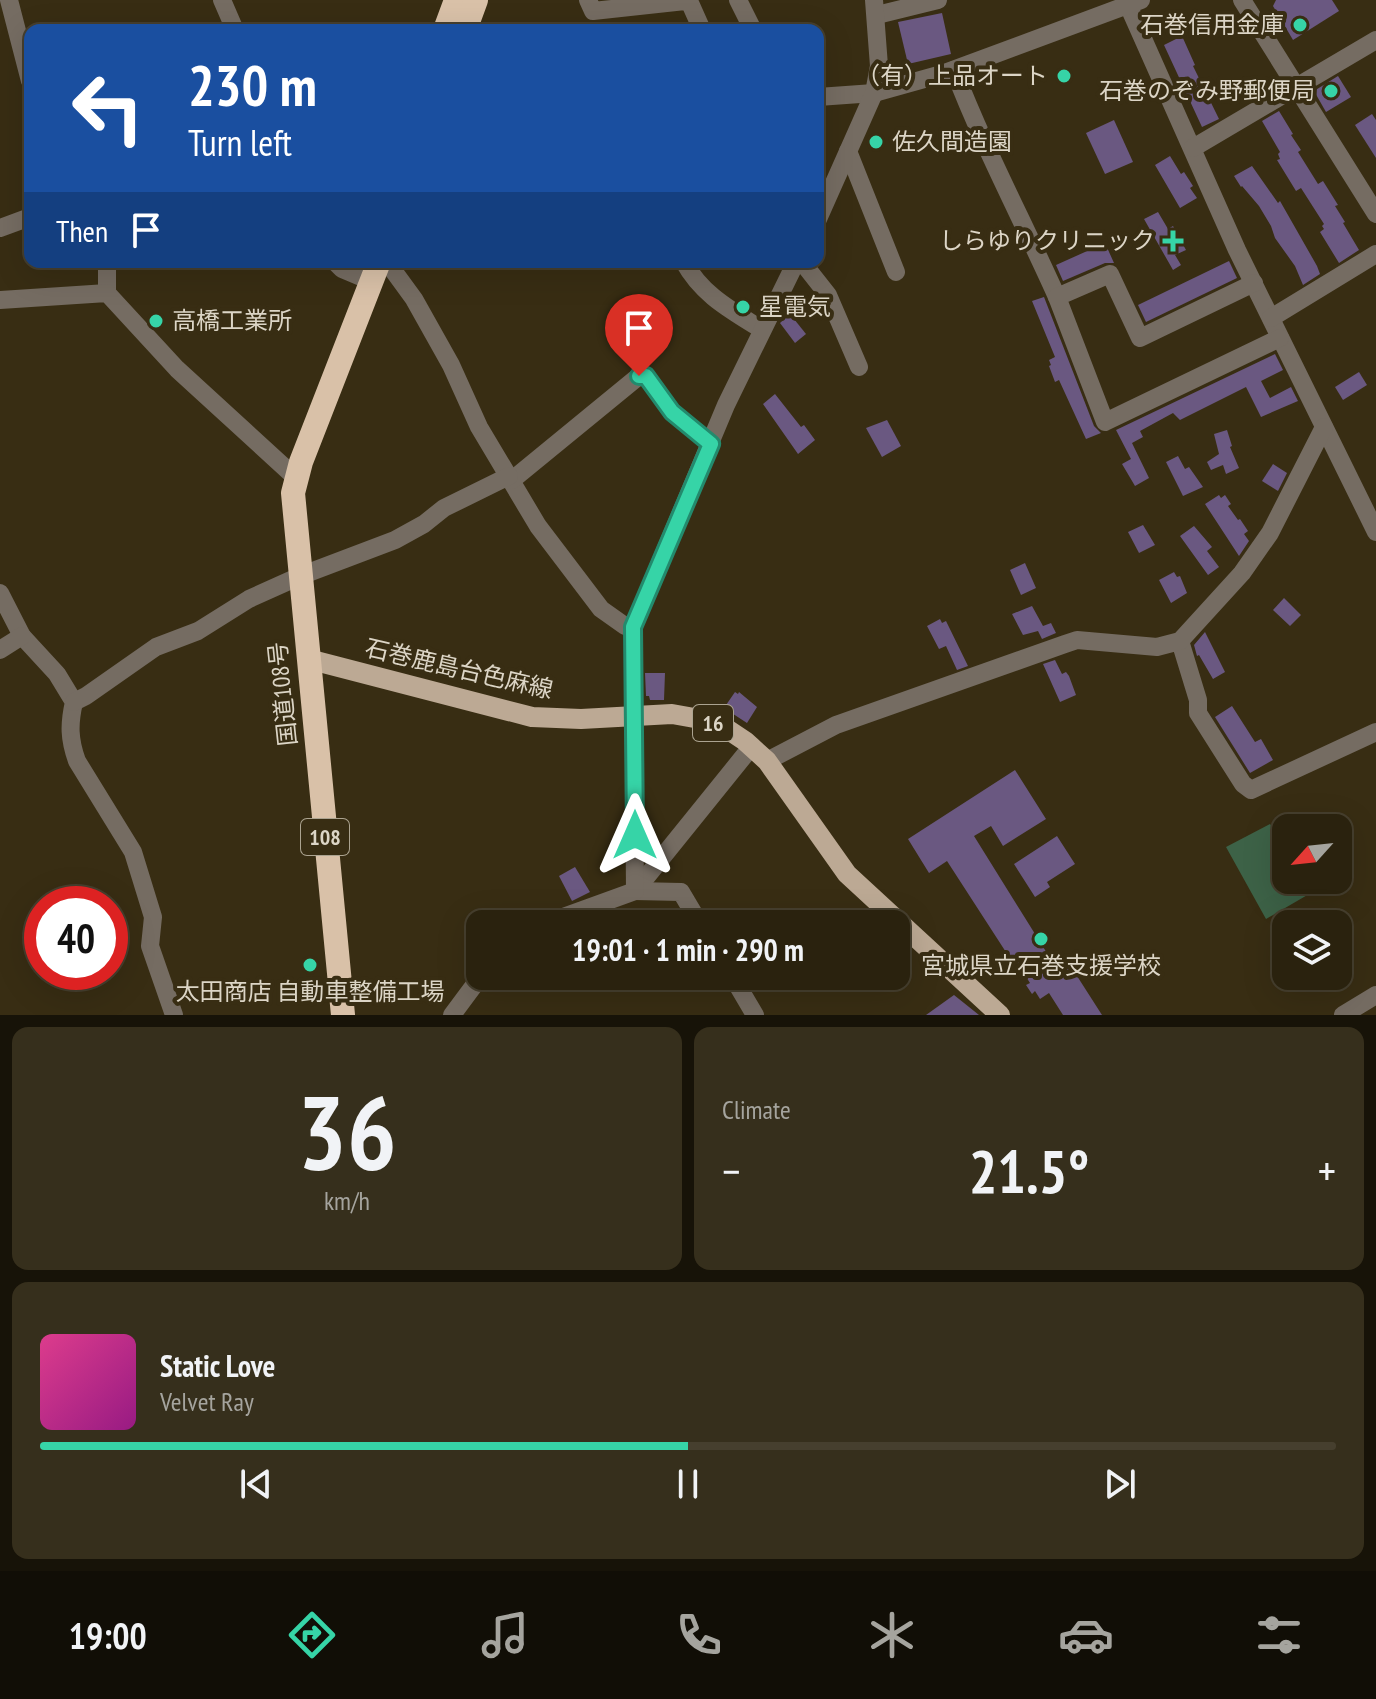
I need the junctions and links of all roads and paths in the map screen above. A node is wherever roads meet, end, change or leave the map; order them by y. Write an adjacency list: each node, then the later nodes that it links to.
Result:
1 (9, 0): 18 (street)
2 (222, 0): 12 (street)
3 (456, 0): 13 (highway)
4 (476, 0): 14 (highway)
5 (588, 0): 9 (street)
6 (738, 0): 16 (street)
7 (938, 0): 11 (street)
8 (1242, 0): 20 (street)
9 (692, 1): 15 (street)
10 (1135, 3): 19 (street); 23 (street)
11 (876, 7): 21 (street)
12 (232, 24)
13 (447, 24)
14 (467, 24)
15 (700, 24)
16 (750, 24)
17 (1373, 50): 20 (street)
18 (24, 58)
19 (954, 70): 21 (street); 39 (street)
20 (1296, 88): 23 (street); 26 (street)
21 (874, 93): 22 (street); 24 (street)
22 (824, 97)
23 (1193, 148): 37 (street)
24 (848, 151): 25 (street); 36 (street)
25 (824, 205)
26 (1376, 214)
27 (24, 219): 28 (street)
28 (0, 228)
29 (1376, 254): 41 (street)
30 (107, 268): 38 (street)
31 (368, 268): 47 (highway, 国道108号 / 108)
32 (391, 268): 48 (street)
33 (688, 268): 42 (street)
34 (793, 268): 42 (street)
35 (807, 268): 44 (street)
36 (896, 272)
37 (1254, 283): 39 (street); 41 (street)
38 (107, 293): 40 (street); 47 (street)
39 (1057, 297): 43 (street)
40 (0, 300)
41 (1271, 318): 43 (street)
42 (761, 329): 46 (street)
43 (1280, 338): 45 (street)
44 (859, 367)
45 (1324, 427): 49 (street); 54 (street)
46 (711, 444): 48 (street); 52 (street)
47 (295, 477): 50 (highway, 国道108号 / 108)
48 (511, 478): 50 (street); 52 (street)
49 (1374, 524)
50 (300, 576): 56 (highway, 国道108号 / 108); 57 (street)
51 (0, 593): 53 (street)
52 (633, 627): 58 (street)
53 (22, 636): 55 (street); 57 (street)
54 (1180, 641): 59 (street); 61 (street)
55 (0, 650)
56 (308, 659): 58 (main road, 石巻鹿島台色麻線 / 16); 69 (highway, 国道108号 / 108)
57 (74, 702): 68 (street)
58 (635, 715): 60 (main road, 石巻鹿島台色麻線 / 16); 62 (street)
59 (1376, 732)
60 (752, 746): 61 (main road, 石巻鹿島台色麻線 / 16); 62 (street)
61 (767, 761): 72 (main road, 石巻鹿島台色麻線 / 16)
62 (635, 891): 63 (street); 64 (street)
63 (583, 910)
64 (692, 910)
65 (471, 990): 70 (street)
66 (740, 990): 71 (street)
67 (1376, 995): 73 (street)
68 (174, 1015)
69 (343, 1015)
70 (452, 1015)
71 (755, 1015)
72 (1000, 1015)
73 (1343, 1015)

